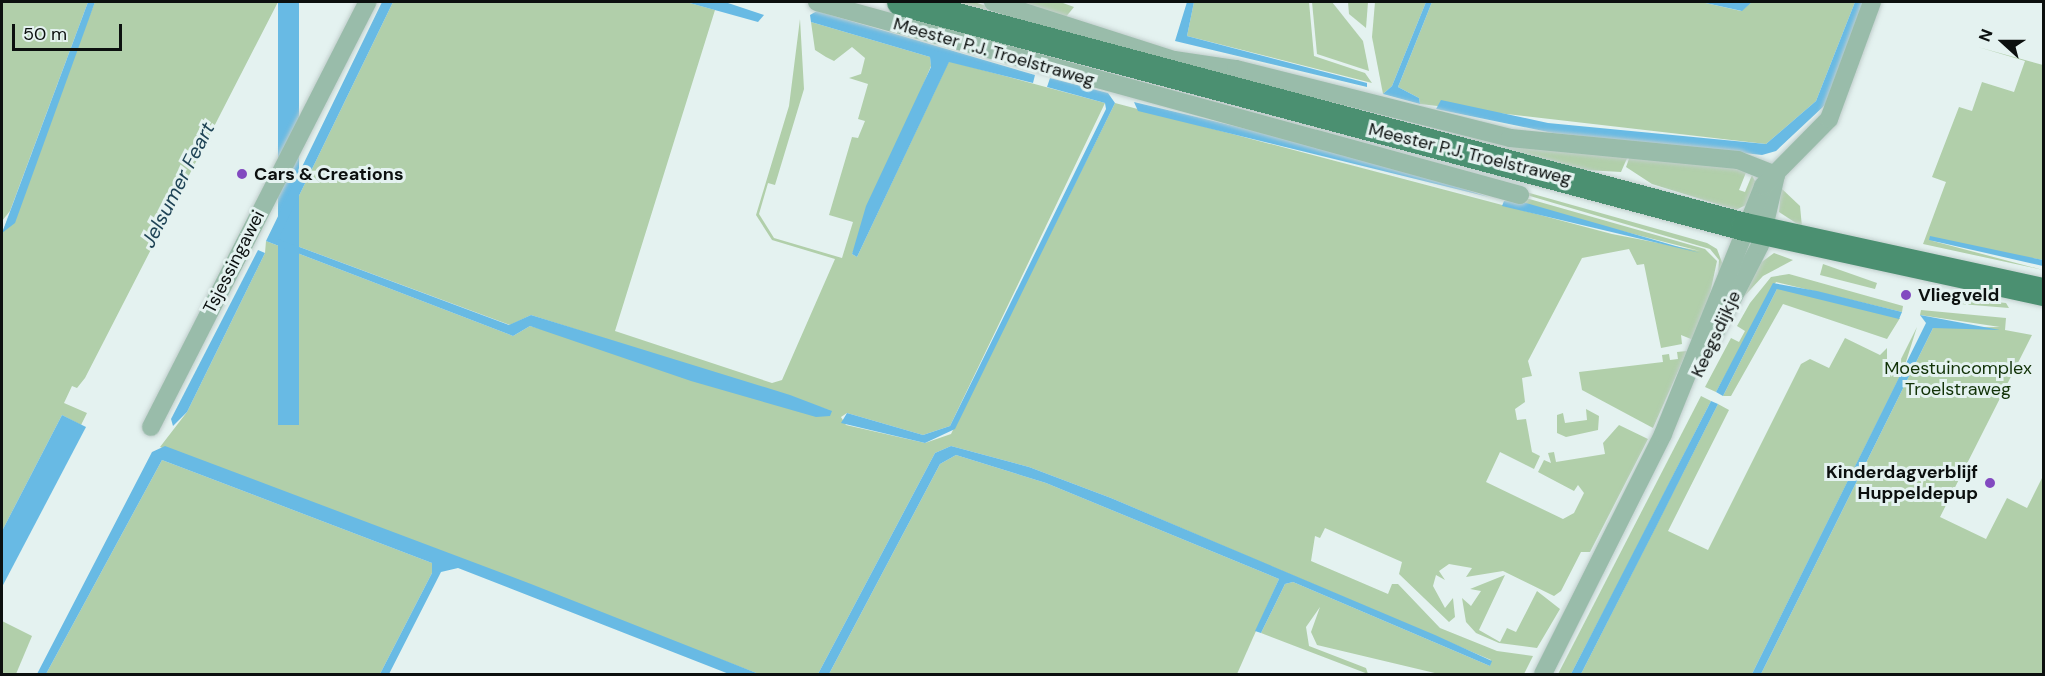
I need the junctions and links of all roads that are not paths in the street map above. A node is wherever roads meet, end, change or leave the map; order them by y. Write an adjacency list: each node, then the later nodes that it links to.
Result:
1 (368, 2): 10 (street, Tsjessingawei)
2 (817, 2): 7 (street, Meester P.J. Troelstraweg)
3 (901, 2): 8 (main road, Meester P.J. Troelstraweg)
4 (993, 2): 6 (street, Meester P.J. Troelstraweg)
5 (1872, 2): 6 (street)
6 (1776, 175): 8 (street, Keegsdijkje)
7 (1520, 195)
8 (1755, 229): 9 (main road, Meester P.J. Troelstraweg); 11 (street, Keegsdijkje)
9 (2043, 292)
10 (151, 427)
11 (1575, 605): 12 (street, Keegsdijkje); 13 (street, Keegsdijkje)
12 (1533, 675)
13 (1543, 675)

